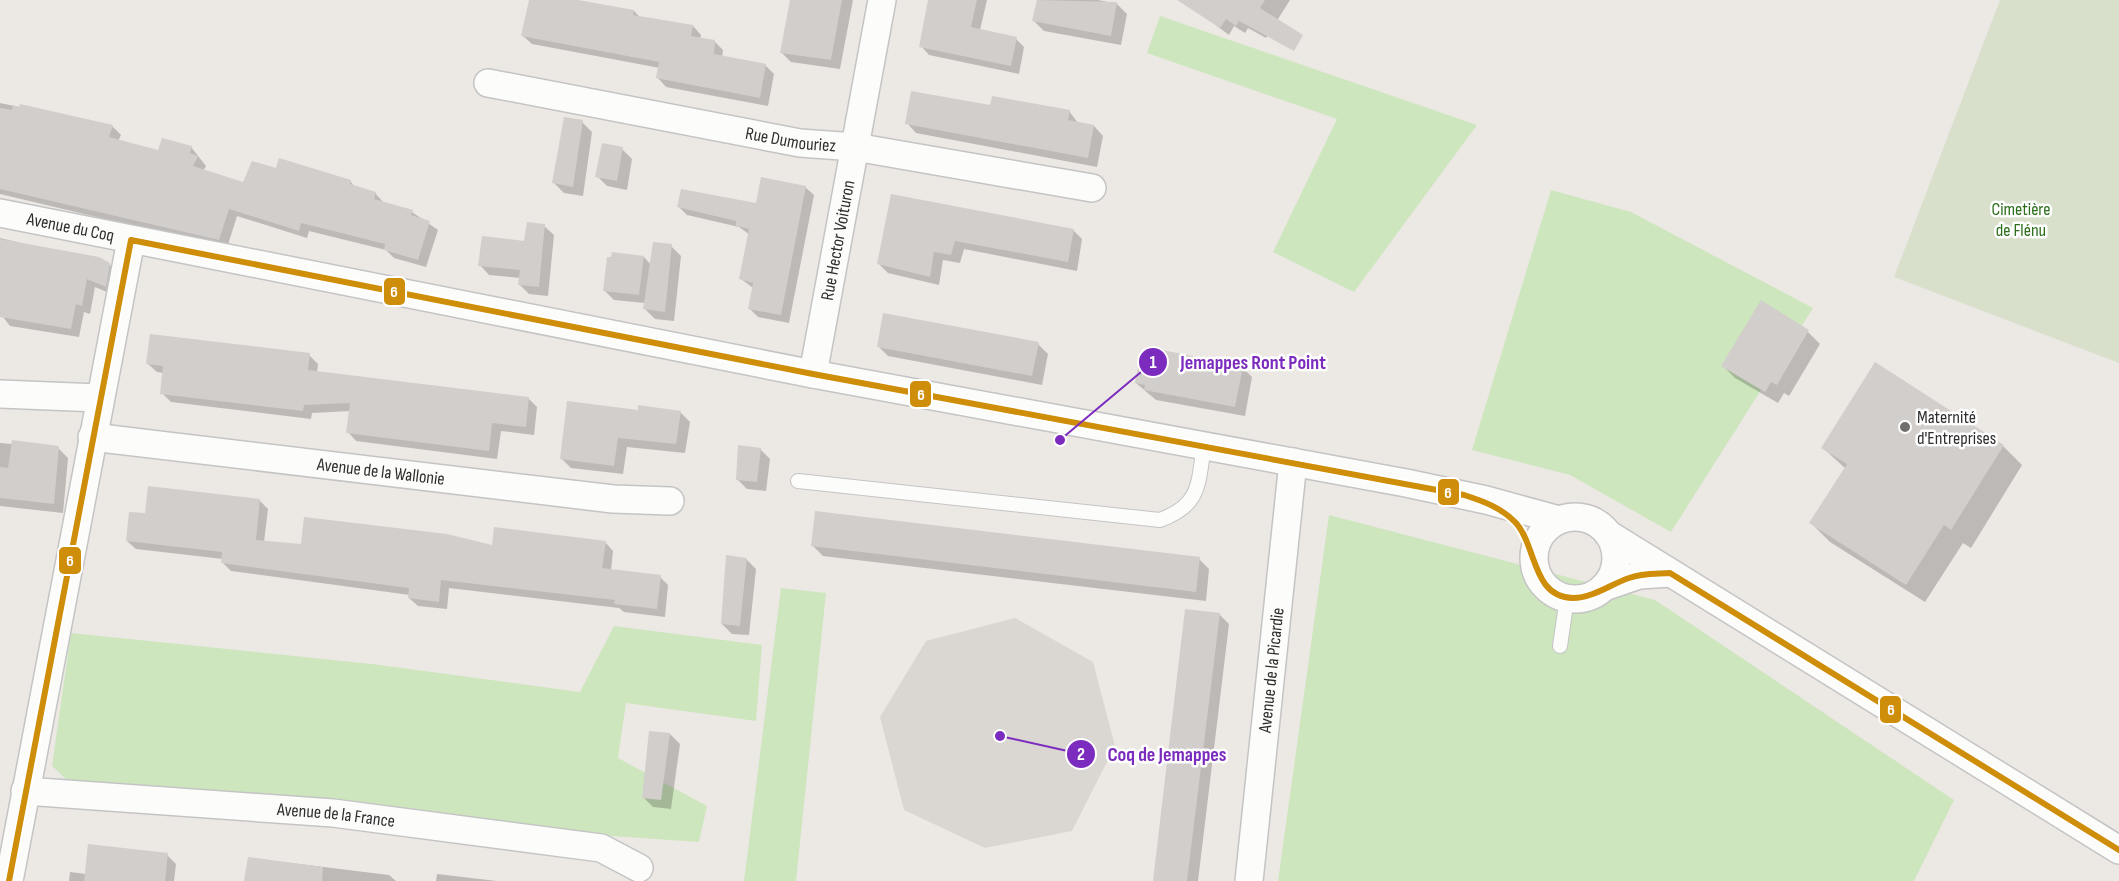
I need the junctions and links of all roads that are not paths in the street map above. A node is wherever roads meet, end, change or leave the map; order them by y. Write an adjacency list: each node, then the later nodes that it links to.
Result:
1 (882, 0): 3 (street, Rue Hector Voituron)
2 (488, 84): 3 (street, Rue Dumouriez)
3 (855, 147): 4 (street, Rue Dumouriez); 7 (street, Rue Hector Voituron)
4 (1092, 188)
5 (0, 213): 6 (street, Avenue du Coq)
6 (131, 240): 7 (street, Avenue du Coq); 9 (street)
7 (813, 374): 11 (street, Avenue du Coq)
8 (0, 394): 9 (street)
9 (99, 398): 10 (street)
10 (92, 437): 15 (street, Avenue de la Wallonie); 23 (street)
11 (1204, 445): 12 (street, Avenue du Coq); 13 (lane)
12 (1293, 462): 14 (street, Avenue du Coq); 27 (street, Avenue de la Picardie)
13 (798, 481)
14 (1486, 500): 16 (street, Avenue du Coq); 18 (street, Avenue du Coq)
15 (670, 501)
16 (1559, 520): 17 (street); 18 (street)
17 (1608, 534): 19 (street); 20 (street)
18 (1534, 564): 21 (street)
19 (1670, 573): 20 (street); 24 (street)
20 (1604, 587): 21 (street)
21 (1568, 598): 22 (lane)
22 (1560, 646)
23 (25, 791): 25 (street, Avenue de la France); 26 (street)
24 (2119, 850)
25 (639, 868)
26 (6, 873)
27 (1249, 881)

